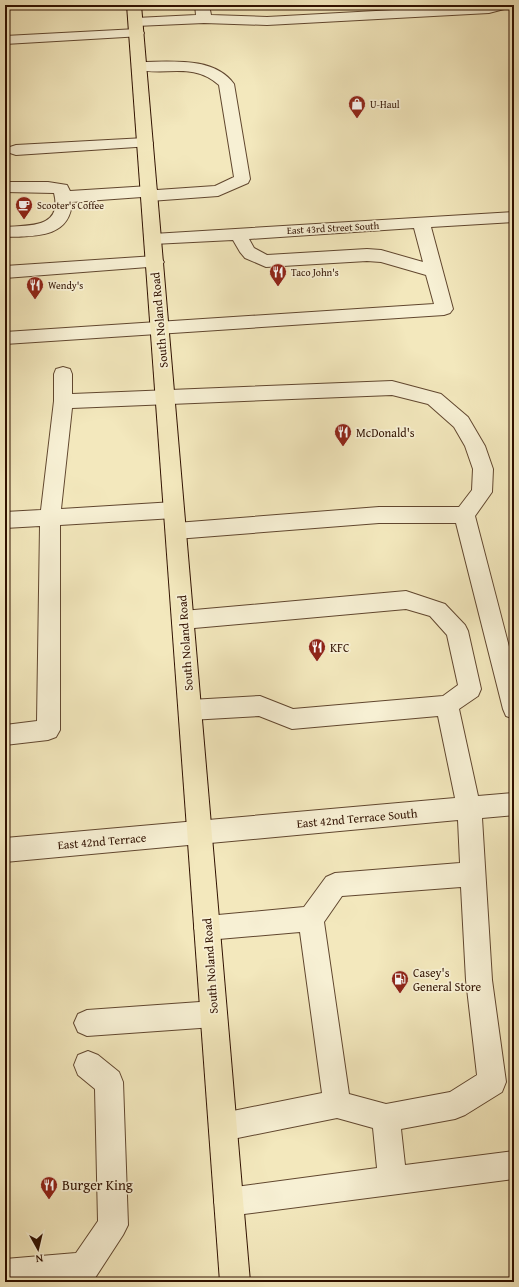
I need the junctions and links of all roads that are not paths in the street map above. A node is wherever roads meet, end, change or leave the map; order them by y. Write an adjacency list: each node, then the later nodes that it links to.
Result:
1 (134, 5): 8 (main road, South Noland Road)
2 (246, 5): 7 (street)
3 (503, 5): 4 (street)
4 (446, 8): 5 (street)
5 (383, 10): 7 (street)
6 (203, 12): 7 (street); 8 (street)
7 (249, 21)
8 (136, 28): 9 (street); 10 (main road, South Noland Road)
9 (5, 40)
10 (140, 66): 11 (main road, South Noland Road); 14 (street)
11 (145, 143): 12 (street); 14 (main road, South Noland Road)
12 (16, 150)
13 (5, 187): 15 (street)
14 (149, 193): 15 (street); 20 (main road, South Noland Road)
15 (65, 197): 18 (street)
16 (514, 218): 17 (street, East 43rd Street South)
17 (421, 223): 19 (street, East 43rd Street South); 22 (street)
18 (5, 232)
19 (239, 234): 20 (street, East 43rd Street South); 22 (street)
20 (153, 239): 21 (main road, South Noland Road)
21 (155, 262): 23 (street); 24 (main road, South Noland Road)
22 (434, 271): 24 (street)
23 (5, 272)
24 (160, 327): 25 (street); 27 (main road, South Noland Road)
25 (5, 338)
26 (63, 374): 28 (street)
27 (166, 398): 28 (street); 29 (main road, South Noland Road); 30 (street)
28 (63, 401): 31 (street)
29 (174, 510): 31 (street); 33 (main road, South Noland Road)
30 (464, 514): 33 (street); 36 (street)
31 (50, 518): 32 (street); 38 (street)
32 (5, 520)
33 (176, 531): 34 (main road, South Noland Road)
34 (183, 620): 35 (street); 37 (main road, South Noland Road)
35 (447, 705): 37 (street); 40 (street)
36 (514, 709)
37 (190, 710): 41 (main road, South Noland Road)
38 (5, 735)
39 (514, 804): 40 (street, East 42nd Terrace South)
40 (470, 808): 41 (street, East 42nd Terrace South); 43 (street)
41 (200, 832): 42 (street, East 42nd Terrace); 45 (main road, South Noland Road)
42 (5, 850)
43 (473, 874): 44 (street); 50 (street)
44 (311, 919): 45 (street); 49 (street)
45 (207, 928): 46 (main road, South Noland Road)
46 (214, 1014): 47 (street); 51 (main road, South Noland Road)
47 (87, 1023)
48 (88, 1065): 55 (street)
49 (336, 1104): 50 (street); 51 (street)
50 (386, 1118): 53 (street)
51 (223, 1127): 54 (main road, South Noland Road)
52 (514, 1165): 53 (street)
53 (393, 1181): 54 (street)
54 (228, 1202): 56 (main road, South Noland Road)
55 (5, 1274)
56 (235, 1282)

